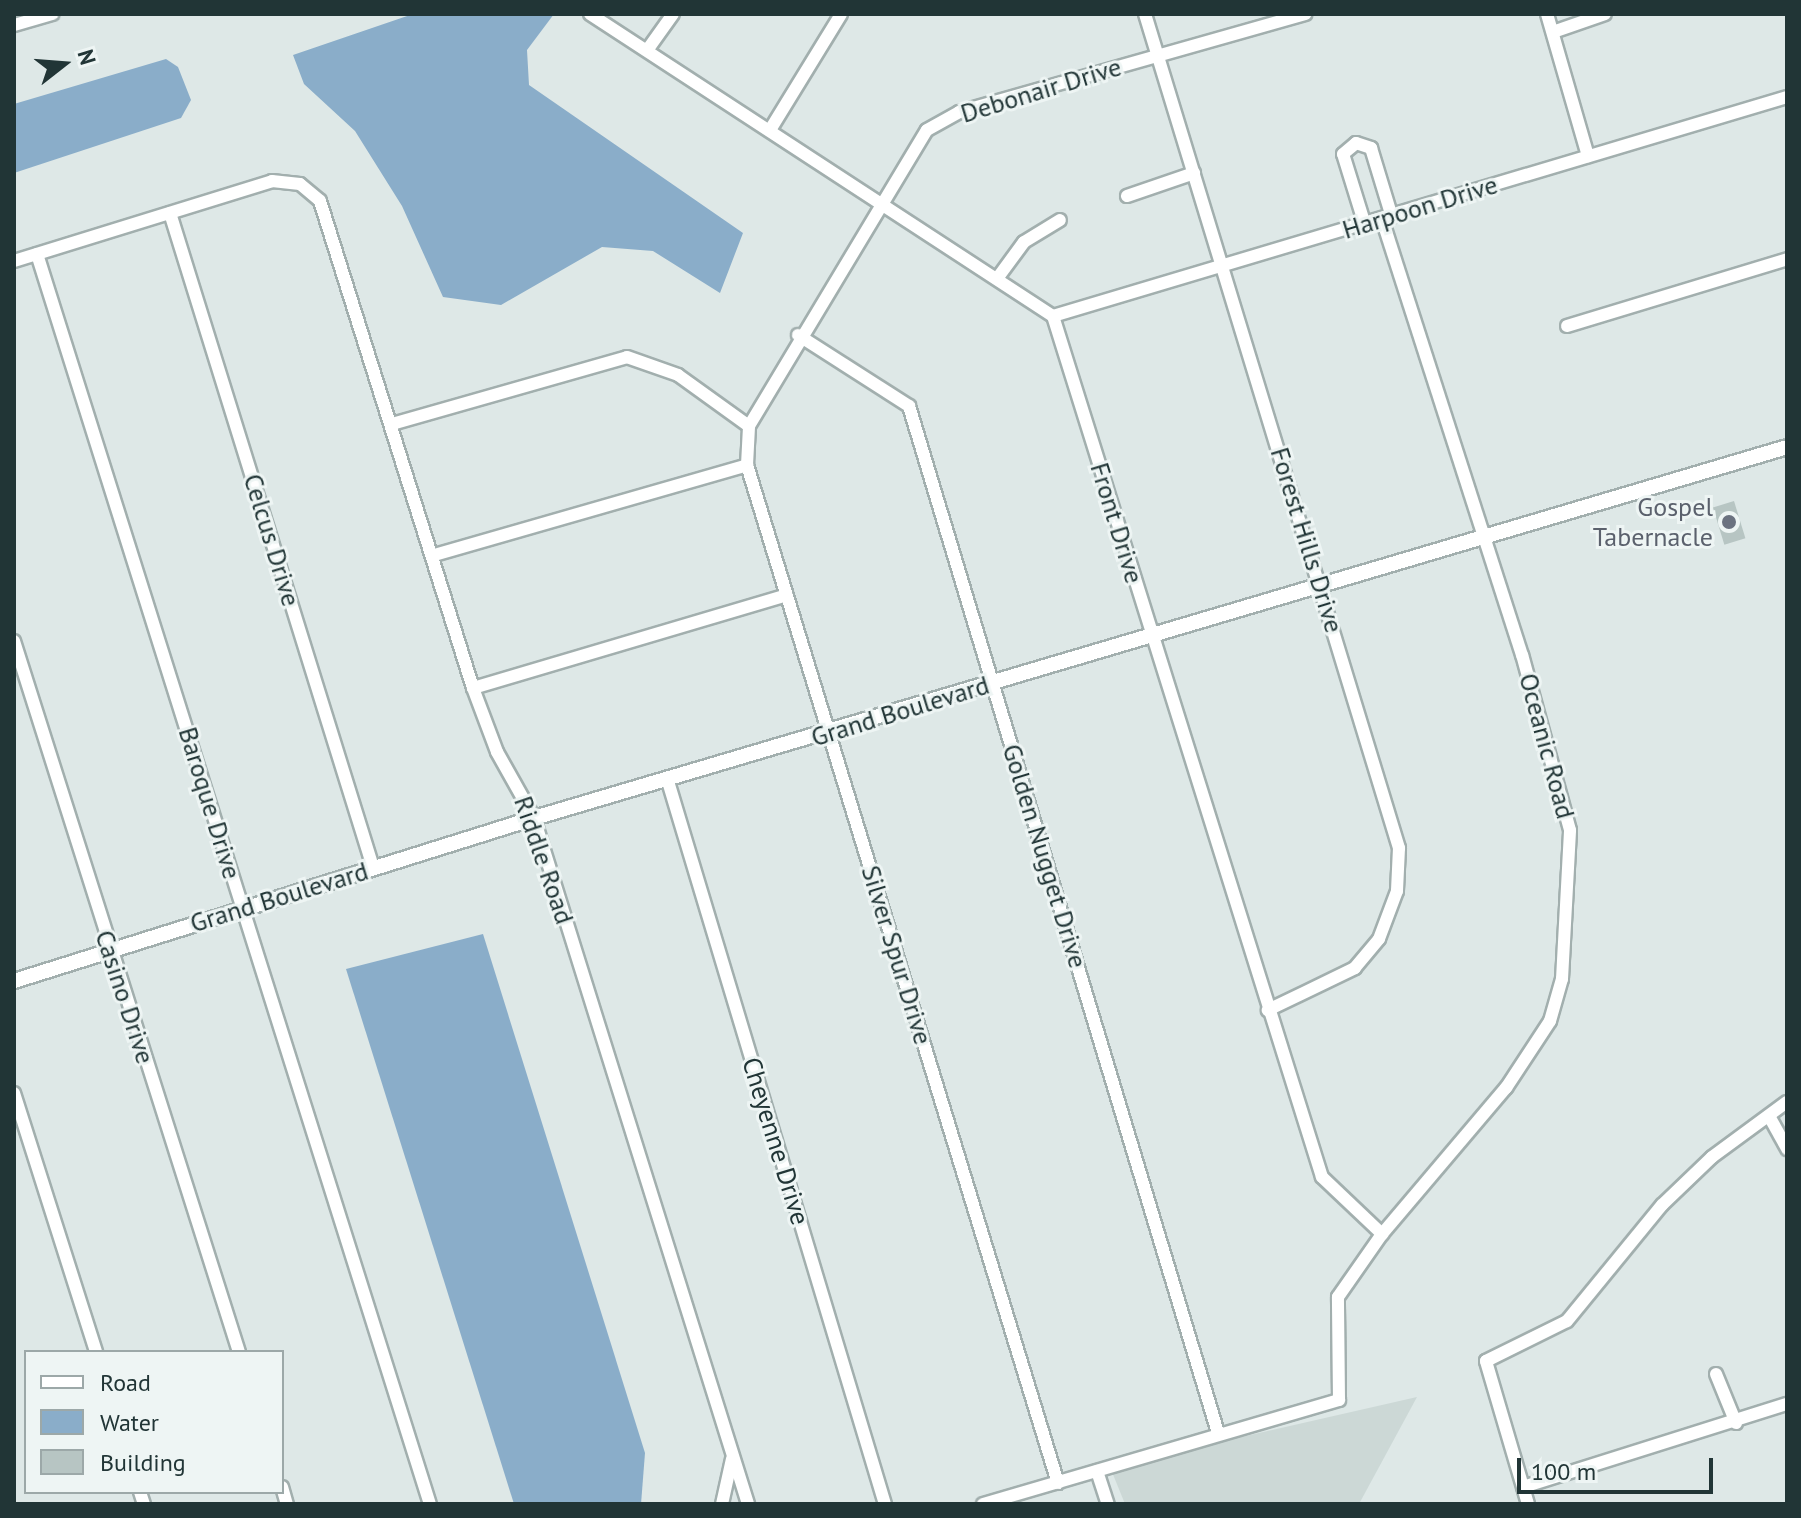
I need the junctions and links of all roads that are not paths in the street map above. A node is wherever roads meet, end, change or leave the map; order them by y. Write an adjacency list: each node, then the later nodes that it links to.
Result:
1 (52, 14): 9 (street)
2 (590, 14): 11 (street)
3 (673, 14): 11 (street)
4 (841, 14): 14 (street)
5 (1145, 14): 12 (street, Forest Hills Drive)
6 (1305, 14): 12 (street, Debonair Drive)
7 (1547, 14): 10 (street)
8 (1605, 14): 10 (street)
9 (14, 25)
10 (1553, 32): 15 (street)
11 (648, 49): 14 (street)
12 (1157, 55): 16 (street, Forest Hills Drive); 18 (street, Debonair Drive)
13 (1787, 97): 15 (street, Harpoon Drive)
14 (770, 130): 18 (street)
15 (1588, 156): 20 (street, Harpoon Drive)
16 (1194, 173): 17 (street); 26 (street, Forest Hills Drive)
17 (1127, 196)
18 (880, 201): 27 (street); 30 (street, Debonair Drive)
19 (170, 213): 23 (street); 31 (street, Riddle Road); 46 (street, Celcus Drive)
20 (1387, 218): 22 (street, Harpoon Drive); 22 (street, Oceanic Road); 35 (street, Oceanic Road)
21 (1060, 220): 27 (street)
22 (1365, 225): 26 (street, Harpoon Drive)
23 (37, 254): 25 (street); 47 (street, Baroque Drive)
24 (1787, 259): 29 (street)
25 (14, 261)
26 (1222, 266): 28 (street, Harpoon Drive); 37 (street, Forest Hills Drive)
27 (999, 276): 28 (street)
28 (1053, 316): 39 (street, Front Drive)
29 (1567, 326)
30 (798, 335): 32 (street, Debonair Drive); 41 (street, Golden Nugget Drive)
31 (392, 424): 32 (street); 36 (street, Riddle Road)
32 (749, 426): 34 (street, Silver Spur Drive)
33 (1787, 447): 35 (street, Grand Boulevard)
34 (747, 465): 36 (street); 38 (street, Silver Spur Drive)
35 (1481, 537): 37 (street, Grand Boulevard); 55 (street, Oceanic Road)
36 (434, 555): 42 (street, Riddle Road)
37 (1320, 582): 39 (street, Grand Boulevard); 50 (street, Forest Hills Drive)
38 (786, 595): 42 (street); 43 (street, Silver Spur Drive)
39 (1151, 634): 41 (street, Grand Boulevard); 50 (street, Front Drive)
40 (14, 641): 48 (street, Casino Drive)
41 (993, 683): 43 (street, Grand Boulevard); 61 (street, Golden Nugget Drive)
42 (473, 688): 45 (street, Riddle Road)
43 (830, 733): 44 (street, Grand Boulevard); 64 (street, Silver Spur Drive)
44 (667, 778): 45 (street, Grand Boulevard); 69 (street, Cheyenne Drive)
45 (534, 818): 46 (street, Grand Boulevard); 62 (street, Riddle Road)
46 (373, 867): 47 (street, Grand Boulevard)
47 (243, 907): 48 (street, Grand Boulevard); 66 (street, Baroque Drive)
48 (110, 951): 49 (street, Grand Boulevard); 57 (street, Casino Drive)
49 (14, 981)
50 (1268, 1010): 55 (street, Front Drive)
51 (14, 1093): 56 (street)
52 (1787, 1102): 53 (street)
53 (1769, 1116): 54 (street); 65 (street)
54 (1787, 1149)
55 (1382, 1234): 61 (street, Oceanic Road)
56 (95, 1350)
57 (238, 1350)
58 (1716, 1374): 60 (street)
59 (1787, 1404): 60 (street)
60 (1736, 1423): 65 (street)
61 (1218, 1433): 63 (street)
62 (733, 1456): 67 (street); 68 (street, Riddle Road)
63 (1097, 1471): 64 (street); 71 (street)
64 (1058, 1483): 70 (street)
65 (1523, 1487): 72 (street)
66 (430, 1504)
67 (722, 1504)
68 (748, 1504)
69 (885, 1504)
70 (983, 1504)
71 (1108, 1504)
72 (1528, 1504)

